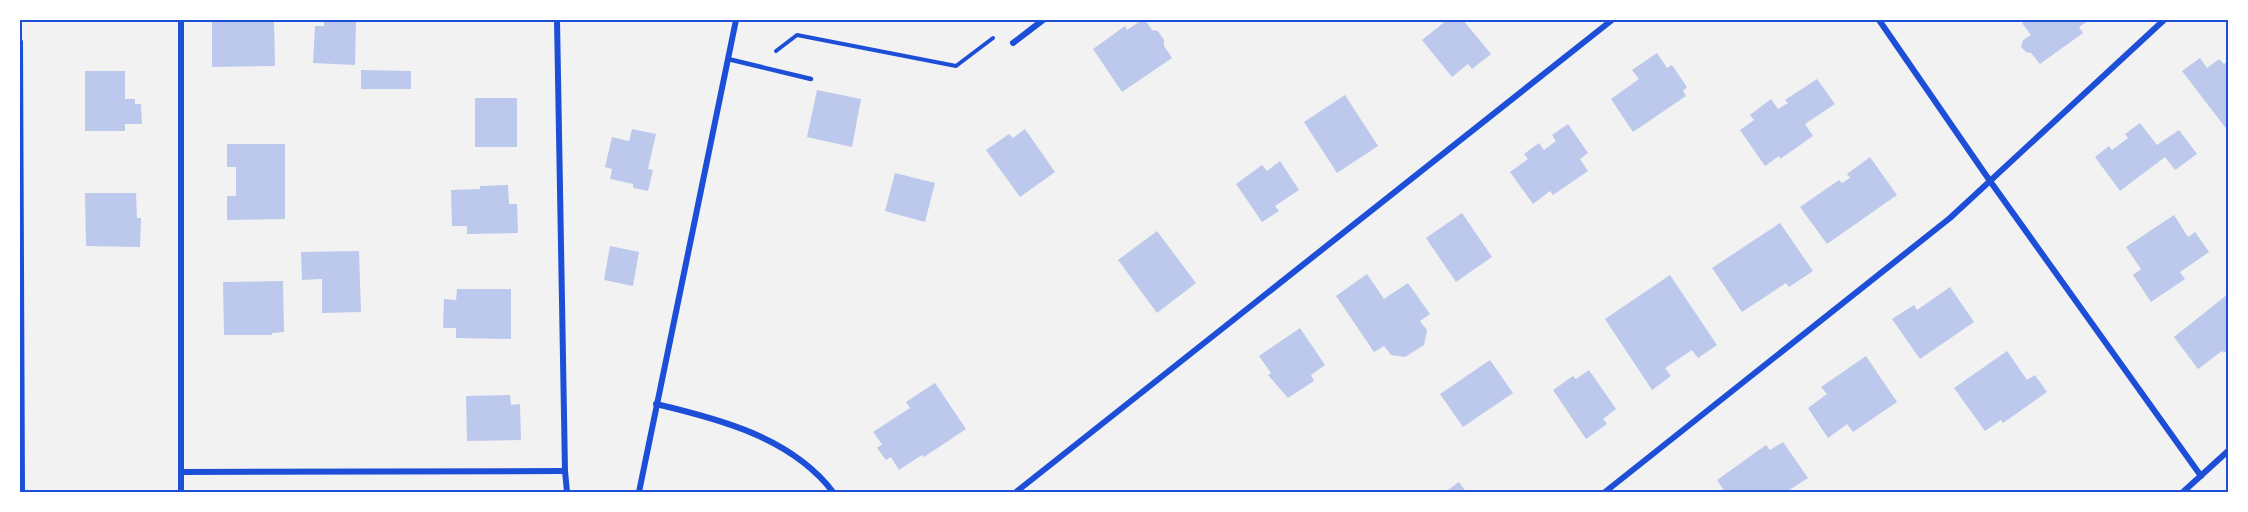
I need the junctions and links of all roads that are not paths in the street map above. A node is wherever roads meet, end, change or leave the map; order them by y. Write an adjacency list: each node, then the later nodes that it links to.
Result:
1 (181, 20): 16 (street)
2 (557, 20): 15 (street)
3 (736, 20): 10 (street)
4 (1043, 20): 9 (street)
5 (1611, 20): 23 (street)
6 (1879, 20): 12 (street)
7 (2164, 20): 12 (street)
8 (20, 42): 18 (street)
9 (1013, 43)
10 (728, 58): 11 (lane); 13 (street)
11 (811, 79)
12 (1990, 181): 17 (street); 24 (street)
13 (656, 404): 21 (street); 22 (street)
14 (2229, 451): 17 (street)
15 (565, 471): 16 (street); 20 (street)
16 (181, 472): 19 (street)
17 (2201, 476): 25 (street)
18 (22, 492)
19 (181, 492)
20 (567, 492)
21 (639, 492)
22 (833, 492)
23 (1016, 492)
24 (1605, 492)
25 (2184, 492)

